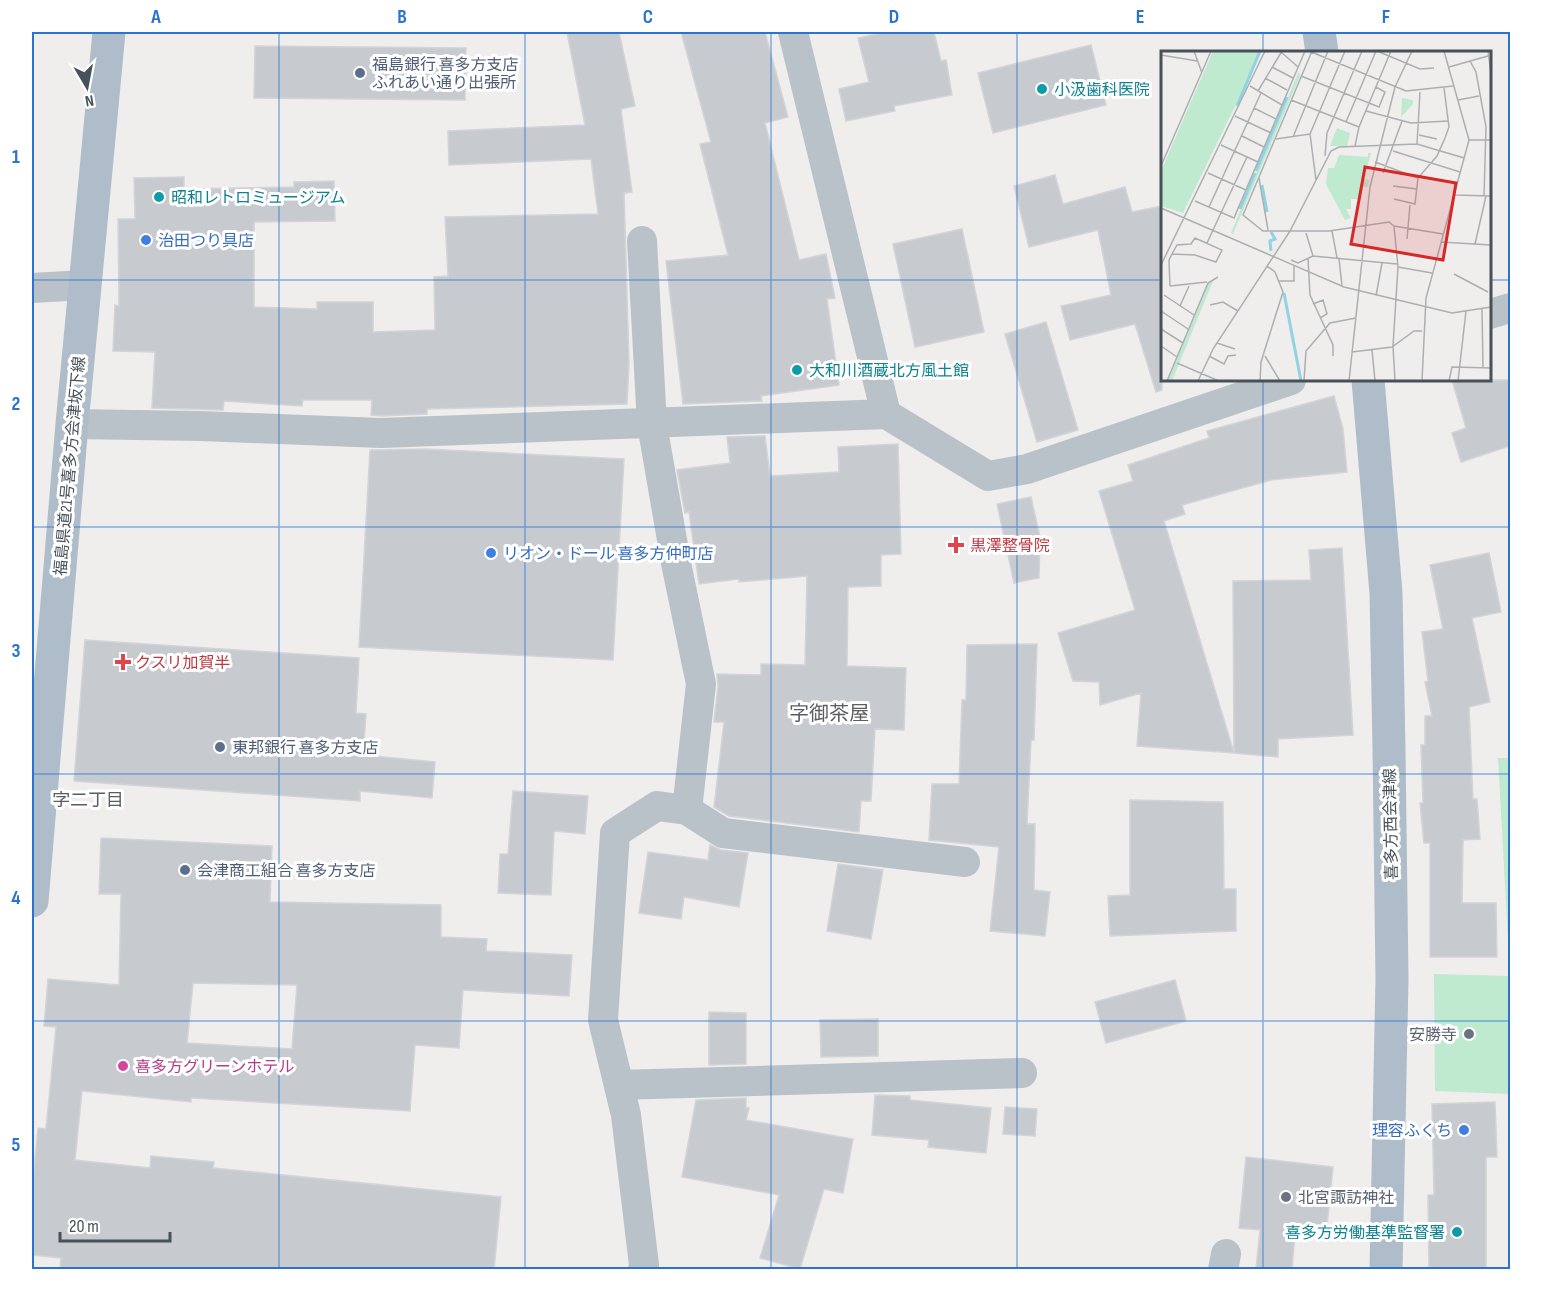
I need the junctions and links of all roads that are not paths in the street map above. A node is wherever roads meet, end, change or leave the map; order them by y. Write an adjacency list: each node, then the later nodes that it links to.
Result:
1 (109, 32): 6 (main road, 福島県道21号喜多方会津坂下線)
2 (793, 32): 12 (street)
3 (1319, 32): 4 (main road)
4 (1322, 51)
5 (642, 241): 14 (street)
6 (85, 285): 7 (street); 13 (main road, 福島県道21号喜多方会津坂下線)
7 (32, 288)
8 (1510, 308): 9 (street)
9 (1491, 314)
10 (1288, 381): 12 (street)
11 (1368, 381): 21 (main road, 喜多方西会津線)
12 (886, 414): 14 (street)
13 (72, 424): 14 (street); 17 (main road, 福島県道21号喜多方会津坂下線)
14 (652, 424): 15 (street)
15 (687, 810): 16 (street); 19 (street)
16 (965, 862)
17 (32, 901)
18 (1022, 1073): 19 (street)
19 (620, 1085): 20 (street)
20 (652, 1268)
21 (1386, 1269)

